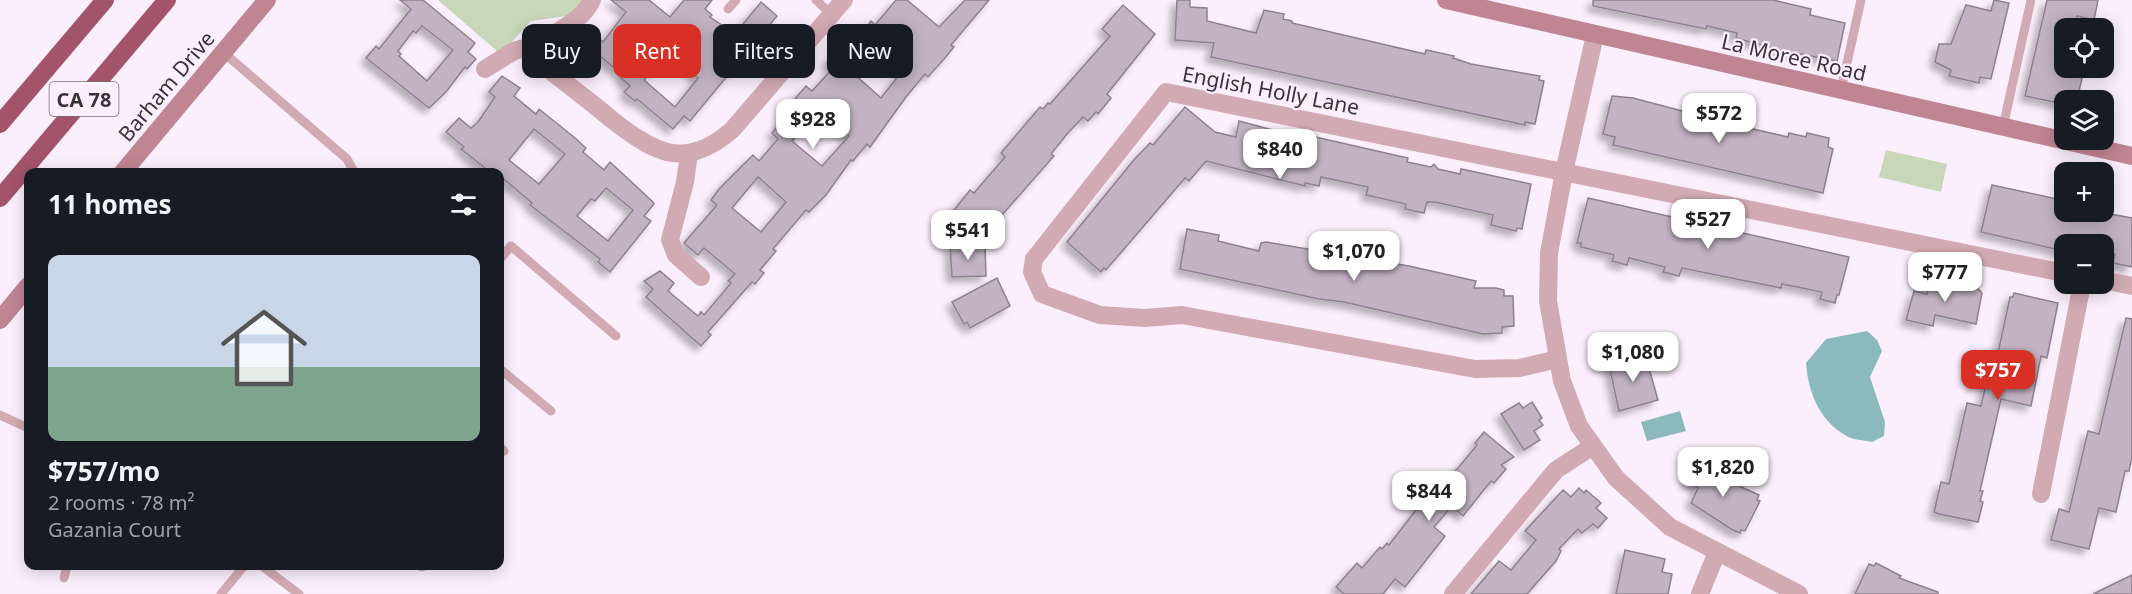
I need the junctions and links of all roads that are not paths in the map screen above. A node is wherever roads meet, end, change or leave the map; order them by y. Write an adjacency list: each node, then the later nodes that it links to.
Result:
1 (105, 0): 20 (highway, CA 78)
2 (167, 0): 24 (highway, CA 78)
3 (267, 0): 16 (street, Barham Drive)
4 (592, 0): 13 (street)
5 (735, 0): 11 (lane)
6 (816, 0): 12 (lane)
7 (844, 0): 12 (street)
8 (1446, 0): 14 (street, La Moree Road)
9 (1861, 0): 19 (lane)
10 (2031, 0): 21 (lane)
11 (728, 9)
12 (832, 15): 22 (street)
13 (570, 24)
14 (1595, 35): 19 (street, La Moree Road); 28 (street)
15 (522, 49): 17 (street)
16 (223, 52): 25 (street, Barham Drive); 26 (lane)
17 (485, 69)
18 (559, 78): 22 (street)
19 (1841, 90): 21 (street, La Moree Road)
20 (0, 124)
21 (2003, 127): 23 (street, La Moree Road)
22 (689, 154): 32 (street)
23 (2132, 156)
24 (25, 168)
25 (126, 168)
26 (352, 168)
27 (24, 170): 29 (highway, CA 78)
28 (1564, 172): 31 (street); 39 (street); 39 (street, English Holly Lane)
29 (0, 198)
30 (504, 254): 38 (lane)
31 (2054, 271)
32 (701, 277)
33 (2114, 282): 34 (street)
34 (2132, 286)
35 (24, 291): 37 (street)
36 (2080, 294): 45 (street)
37 (0, 320)
38 (616, 336)
39 (1558, 359): 44 (street)
40 (504, 372): 41 (lane)
41 (550, 411)
42 (0, 415): 43 (lane)
43 (24, 426)
44 (1593, 446): 46 (street); 53 (street)
45 (2041, 494)
46 (1717, 552): 54 (street); 55 (street)
47 (66, 570): 50 (lane)
48 (240, 570): 51 (lane)
49 (267, 570): 52 (lane)
50 (64, 578)
51 (221, 594)
52 (299, 594)
53 (1453, 594)
54 (1700, 594)
55 (1800, 594)

